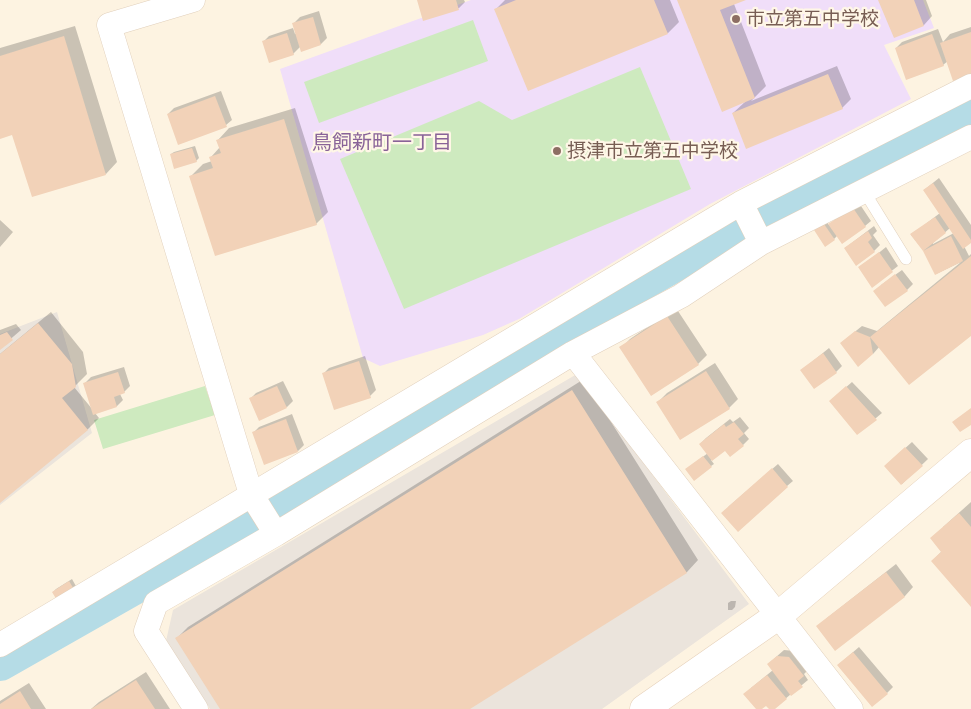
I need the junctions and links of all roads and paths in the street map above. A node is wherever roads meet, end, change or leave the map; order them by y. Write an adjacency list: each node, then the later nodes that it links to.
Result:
1 (193, 0): 10 (street)
2 (971, 86): 5 (street)
3 (971, 137): 4 (street)
4 (864, 191): 6 (street); 7 (lane)
5 (741, 203): 6 (street); 10 (street)
6 (761, 242): 8 (street)
7 (906, 259)
8 (573, 353): 11 (street); 12 (street)
9 (971, 453): 12 (street)
10 (251, 494): 11 (street); 13 (street)
11 (276, 534): 14 (street)
12 (779, 615): 15 (street); 16 (street)
13 (0, 645)
14 (196, 709)
15 (644, 709)
16 (851, 709)

